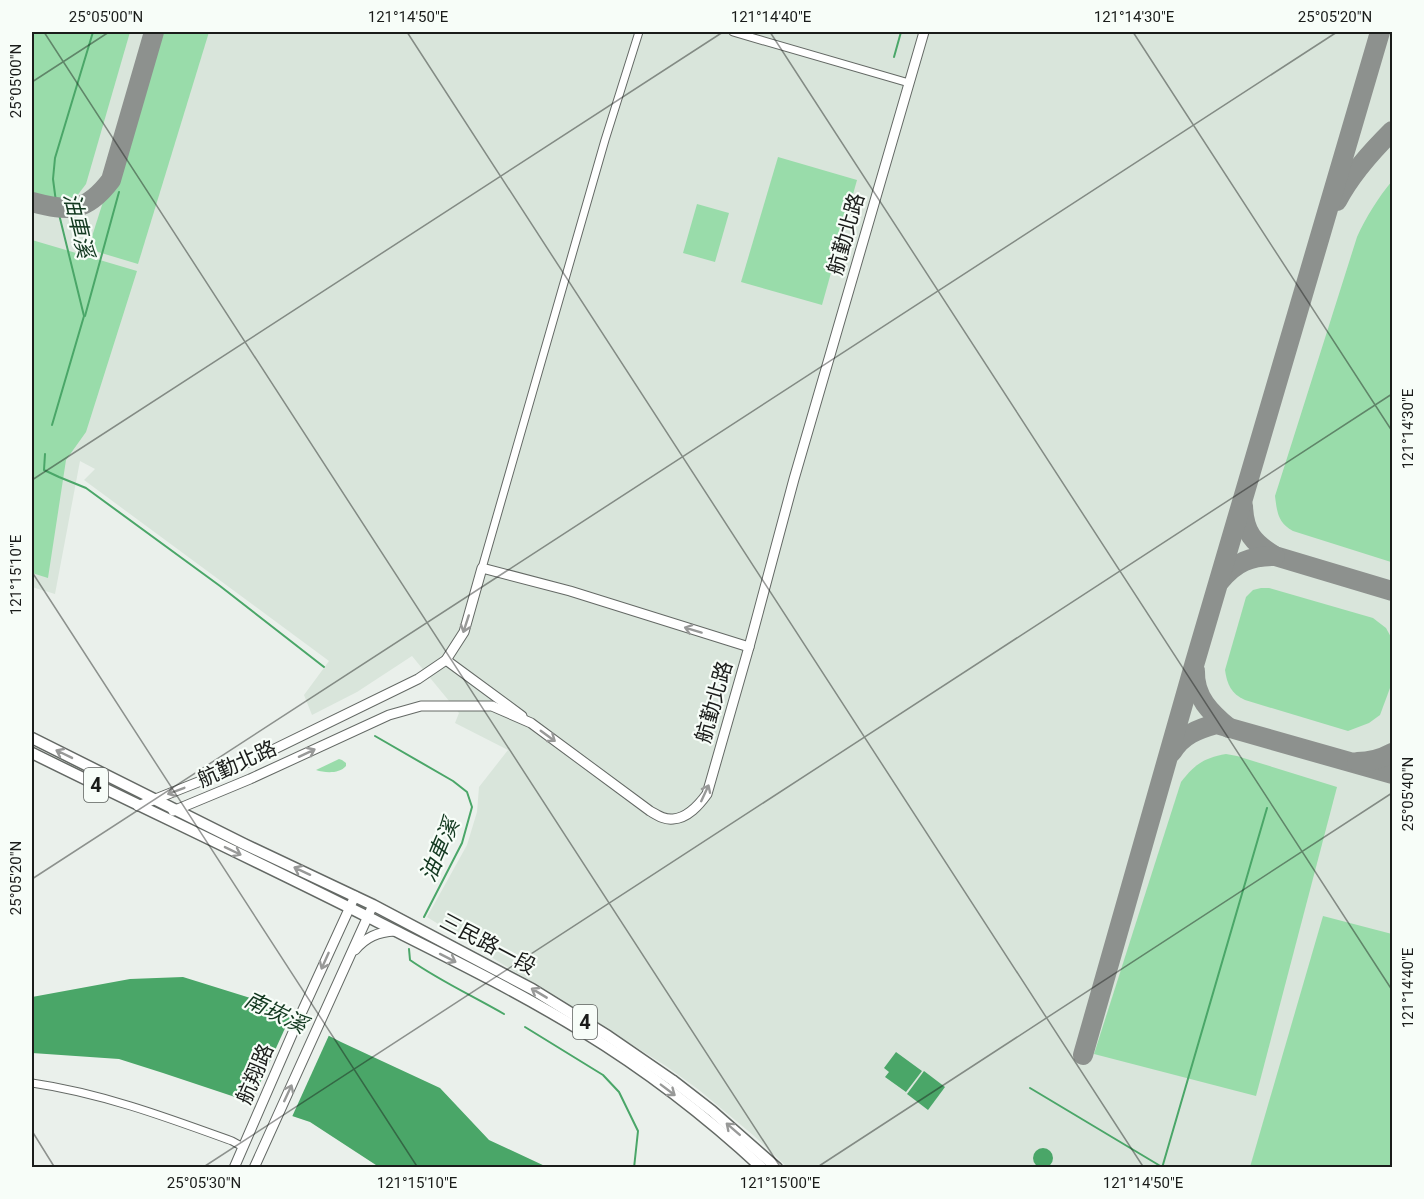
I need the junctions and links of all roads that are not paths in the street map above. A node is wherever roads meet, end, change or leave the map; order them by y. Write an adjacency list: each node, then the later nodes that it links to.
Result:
1 (639, 32): 5 (street)
2 (733, 32): 4 (street)
3 (924, 32): 4 (street, 航勤北路)
4 (909, 84): 6 (street, 航勤北路)
5 (482, 568): 6 (street, one-way to 5); 7 (street, one-way to 7)
6 (749, 647): 8 (street, 航勤北路, one-way to 6)
7 (446, 660): 8 (street); 11 (street, one-way to 11)
8 (531, 723): 13 (street, 航勤北路, one-way to 8)
9 (32, 738): 11 (main road, 4, one-way to 9)
10 (32, 753): 12 (main road, 4)
11 (154, 799): 12 (street); 13 (main road, 三民路一段 / 4)
12 (138, 806): 14 (main road, 4)
13 (177, 810): 14 (street, 航勤北路); 15 (main road, 三民路一段 / 4, one-way to 13)
14 (162, 816): 17 (main road, 三民路一段 / 4, one-way to 17)
15 (355, 896): 16 (main road, 三民路一段 / 4); 17 (street, 航翔路)
16 (373, 905): 18 (street, 航翔路); 26 (main road, 三民路一段 / 4, one-way to 16)
17 (349, 907): 18 (main road, 三民路一段 / 4); 22 (street, 航翔路, one-way to 22)
18 (367, 916): 19 (main road, 三民路一段 / 4); 20 (street, 航翔路)
19 (396, 931): 20 (street); 25 (main road, 三民路一段 / 4, one-way to 25)
20 (348, 959): 24 (street, 航翔路, one-way to 20)
21 (32, 1083): 22 (street)
22 (245, 1143): 23 (street, 航翔路)
23 (234, 1167)
24 (254, 1167)
25 (762, 1167)
26 (777, 1167)

